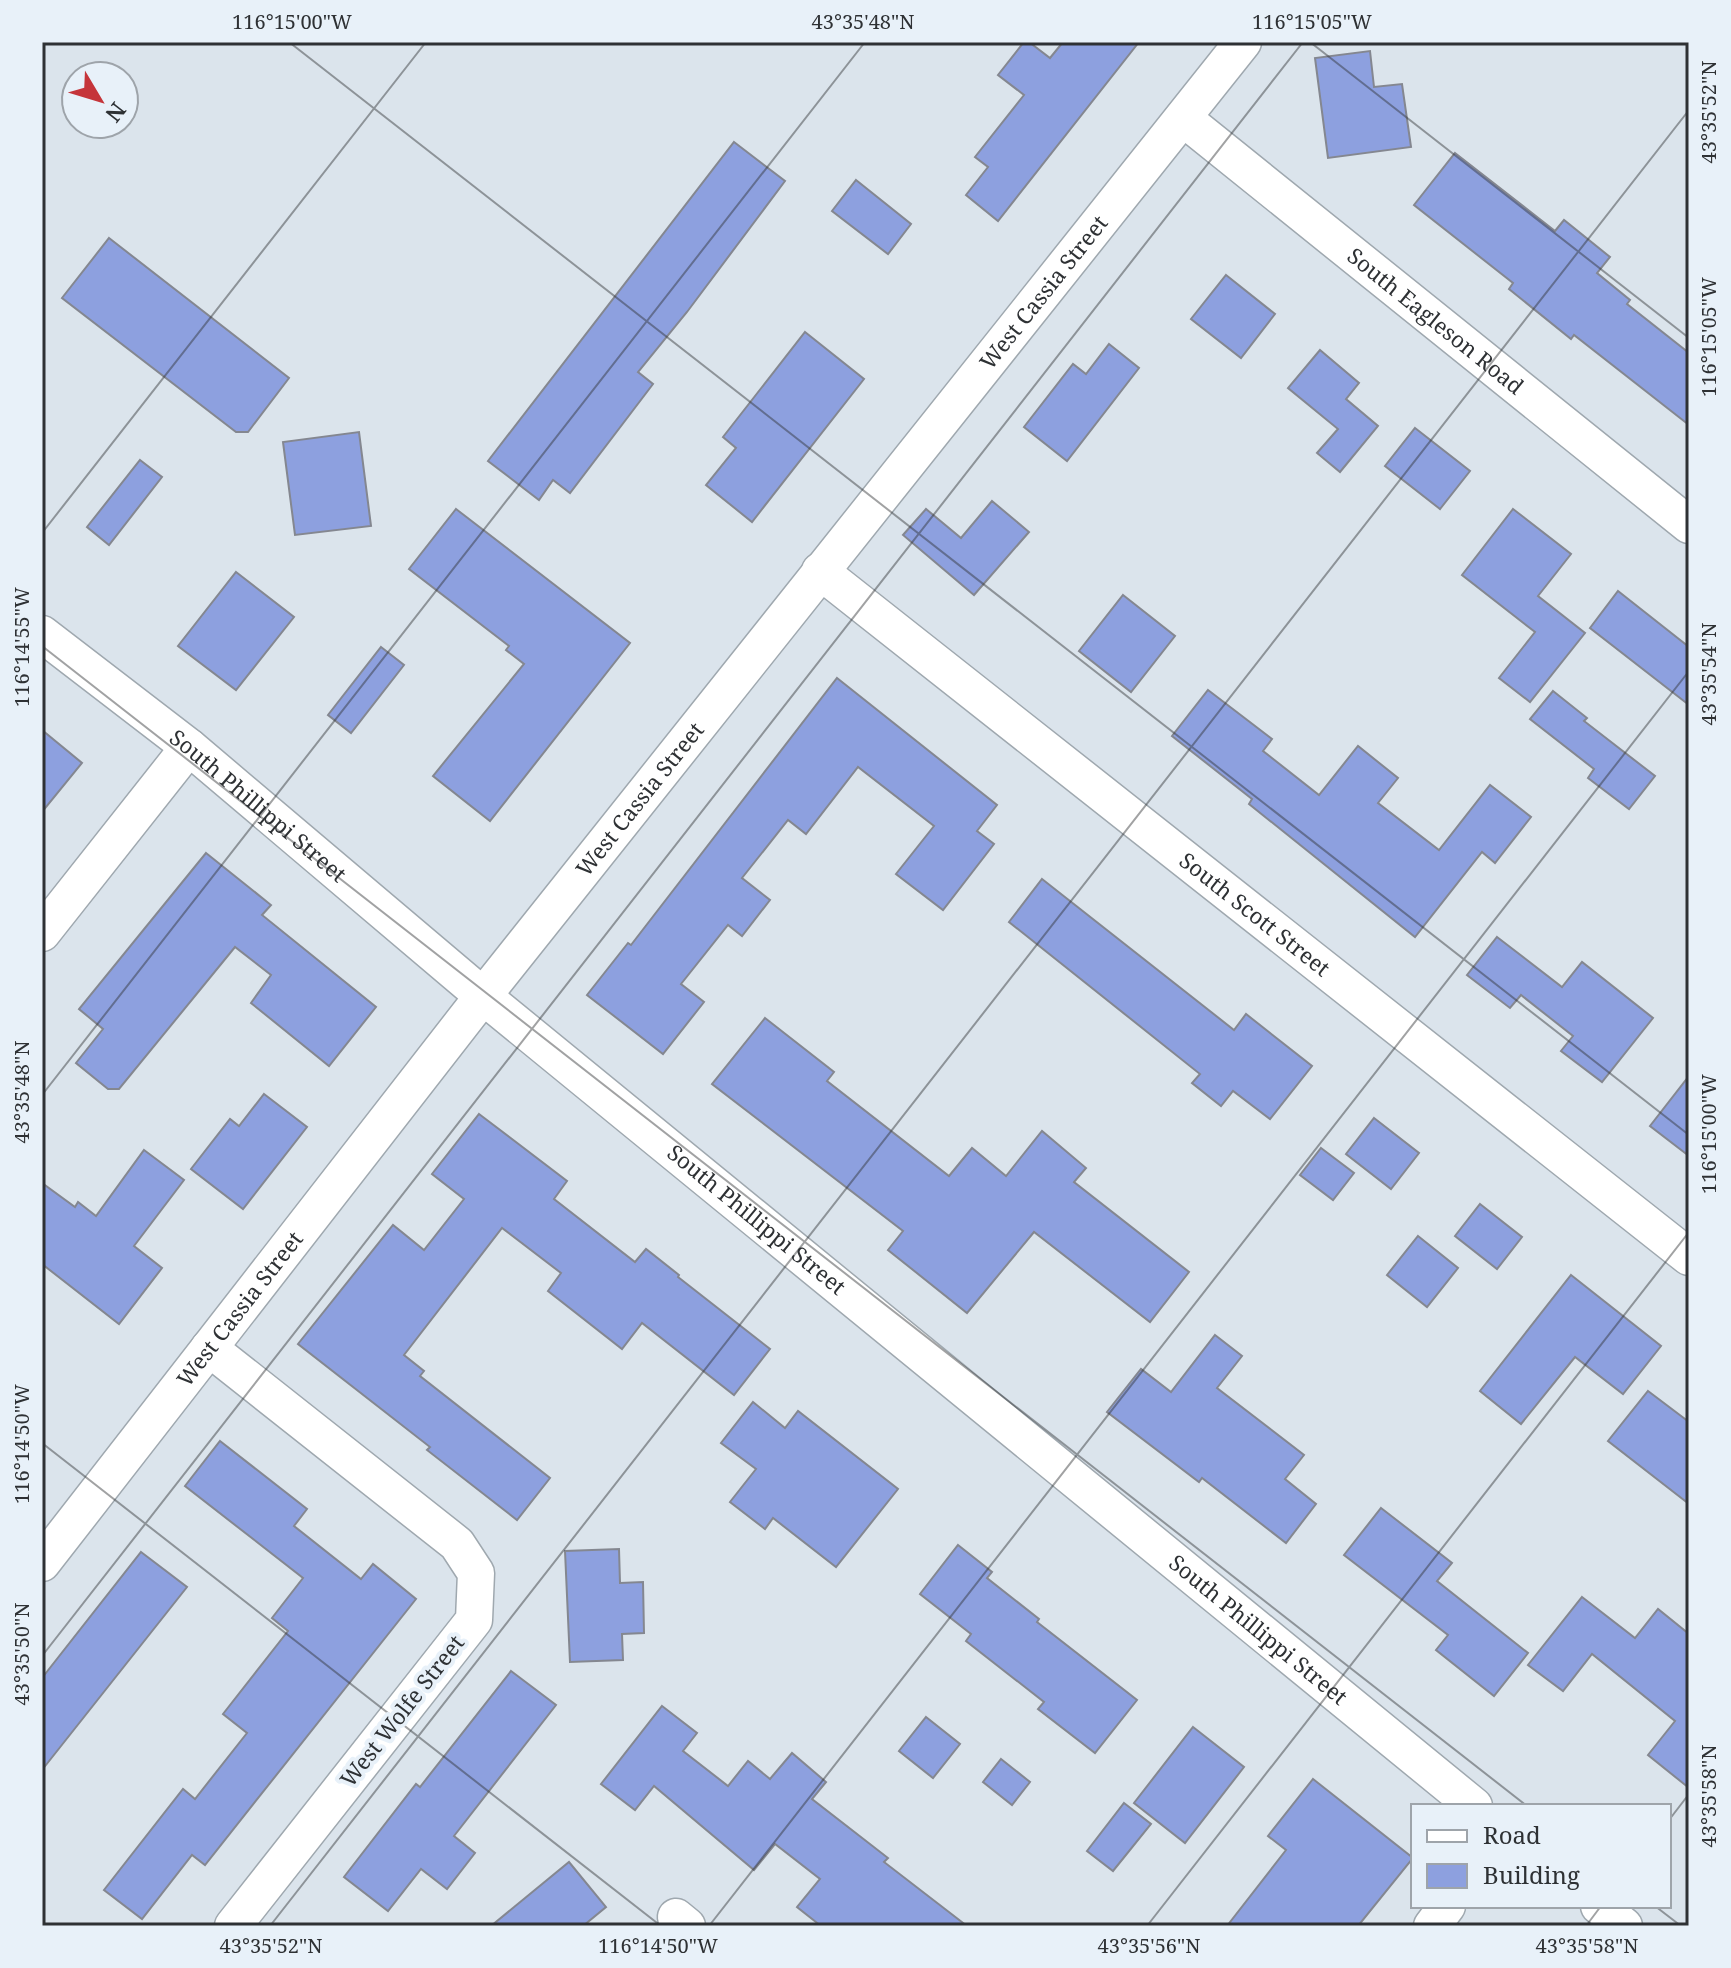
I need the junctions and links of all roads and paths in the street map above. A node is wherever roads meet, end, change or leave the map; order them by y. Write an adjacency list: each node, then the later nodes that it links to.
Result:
1 (1243, 42): 2 (street, West Cassia Street)
2 (1183, 118): 3 (street, South Eagleson Road); 4 (street, West Cassia Street)
3 (1689, 525)
4 (820, 571): 8 (street, West Cassia Street); 9 (street, South Scott Street)
5 (42, 634): 6 (street, South Phillippi Street)
6 (189, 747): 7 (street); 8 (street, South Phillippi Street)
7 (42, 933)
8 (483, 996): 10 (street, West Cassia Street); 12 (street, South Phillippi Street)
9 (1689, 1257)
10 (209, 1348): 11 (street, West Cassia Street); 15 (street, West Wolfe Street)
11 (42, 1563)
12 (1472, 1804)
13 (1446, 1908): 16 (street)
14 (1602, 1908): 17 (street)
15 (233, 1926)
16 (1432, 1926)
17 (1624, 1926)

